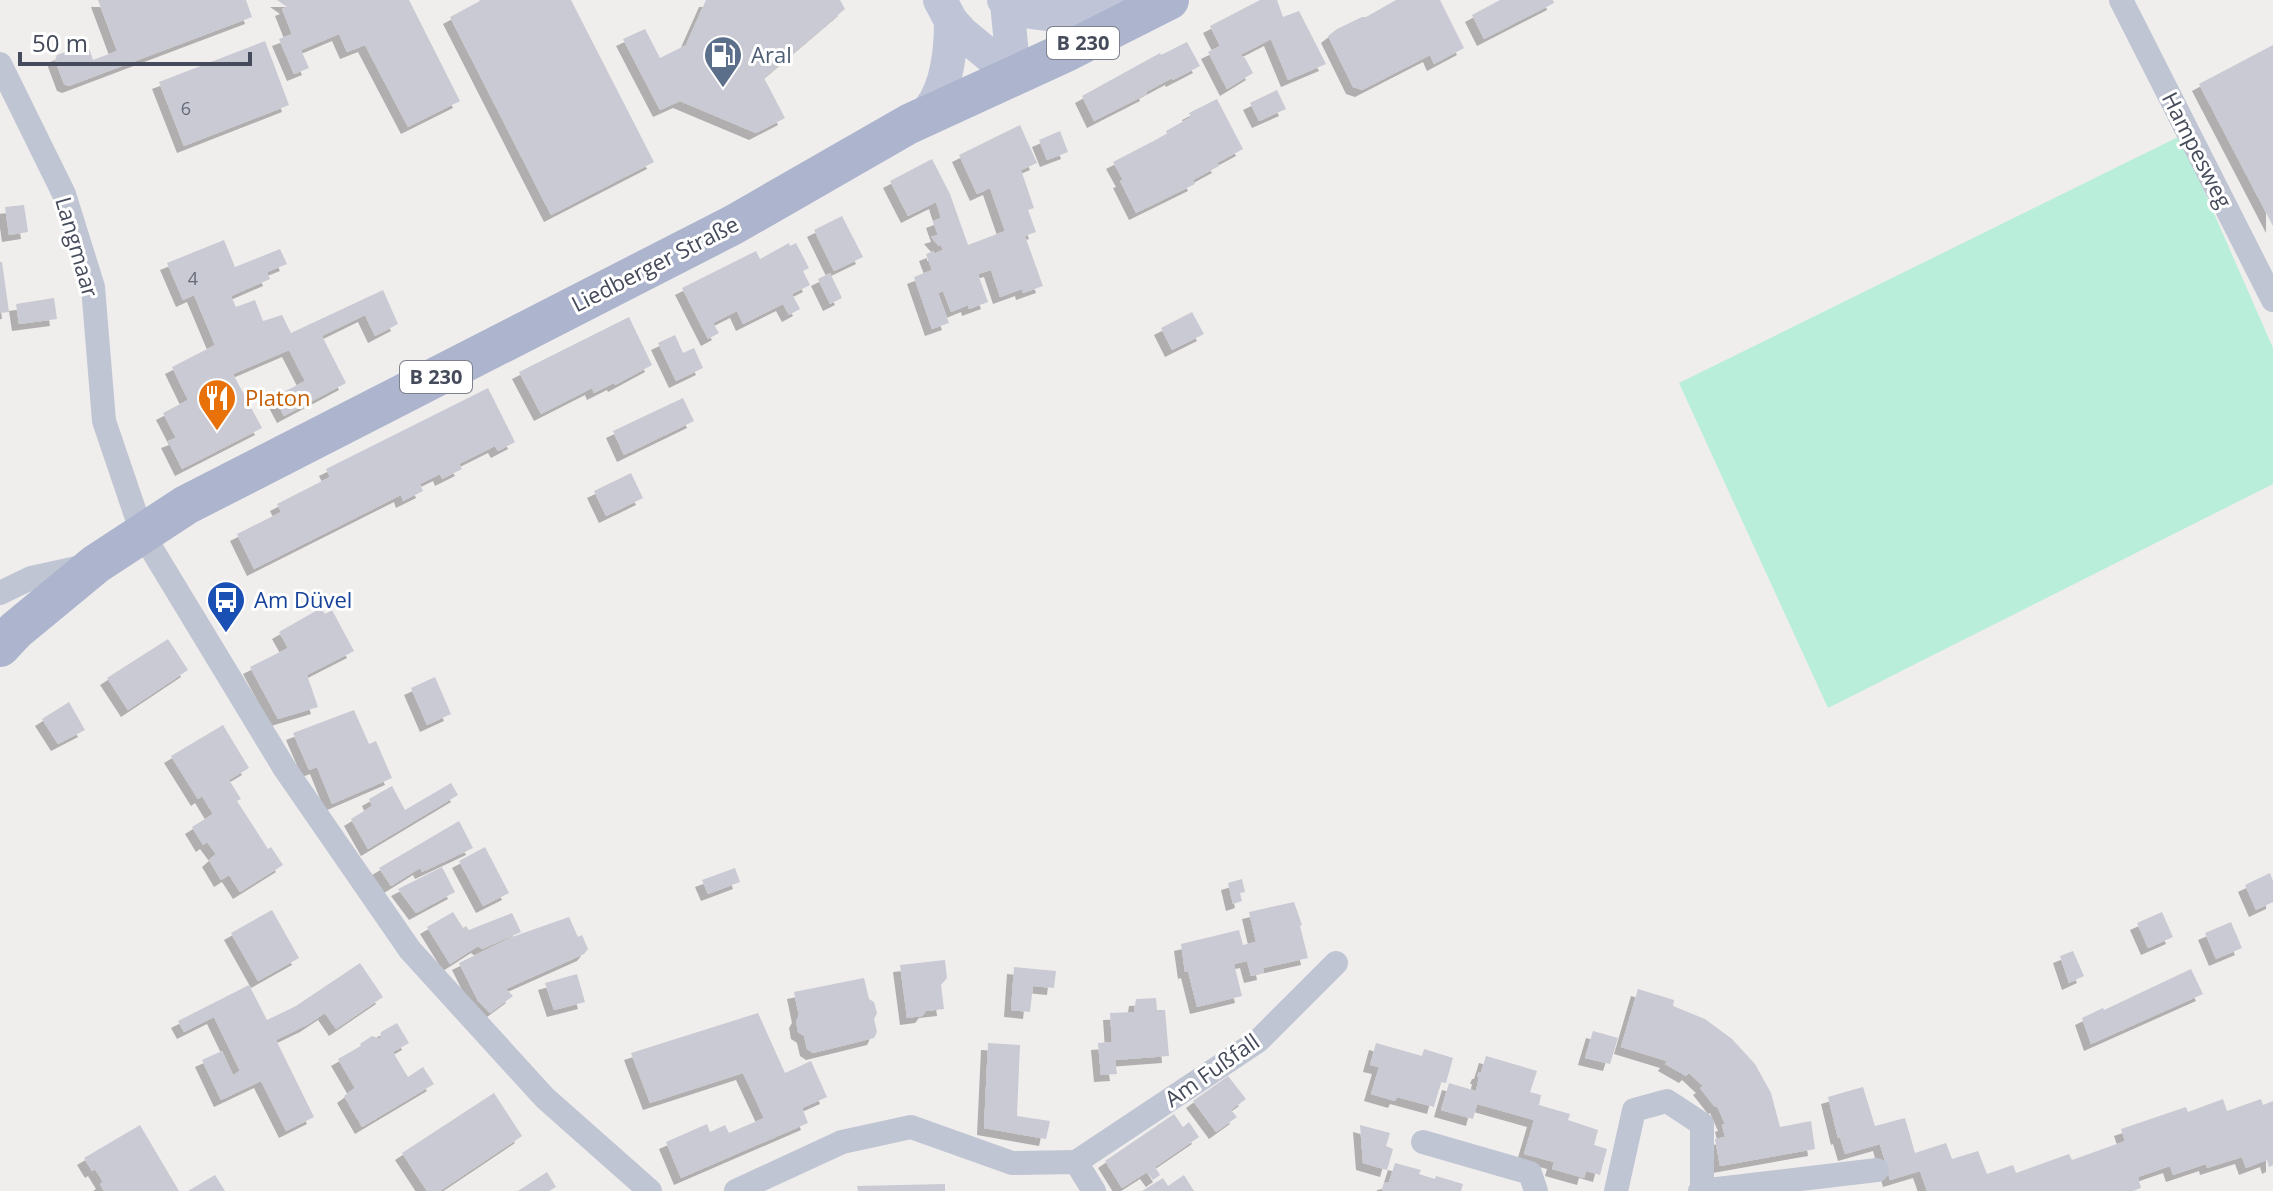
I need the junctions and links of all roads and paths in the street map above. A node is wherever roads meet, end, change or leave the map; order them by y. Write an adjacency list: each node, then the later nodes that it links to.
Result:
1 (2121, 0): 8 (street, Hampesweg)
2 (1006, 2): 3 (main road); 6 (main road)
3 (1161, 5): 6 (main road, Liedberger Straße / B 230)
4 (946, 10): 6 (main road); 7 (main road)
5 (0, 64): 9 (street, Langmaar)
6 (1014, 76): 7 (main road, Liedberger Straße / B 230)
7 (922, 118): 9 (main road, Liedberger Straße / B 230)
8 (2273, 300)
9 (142, 533): 10 (main road, B 230); 17 (street)
10 (96, 564): 11 (street); 12 (main road, B 230)
11 (0, 593)
12 (0, 647)
13 (1336, 963): 15 (street, Am Fußfall)
14 (1423, 1142): 20 (street)
15 (1076, 1162): 18 (street); 19 (street)
16 (1877, 1170): 22 (street)
17 (650, 1191)
18 (736, 1191)
19 (1094, 1191)
20 (1536, 1191)
21 (1616, 1191): 22 (street)
22 (1701, 1191)

